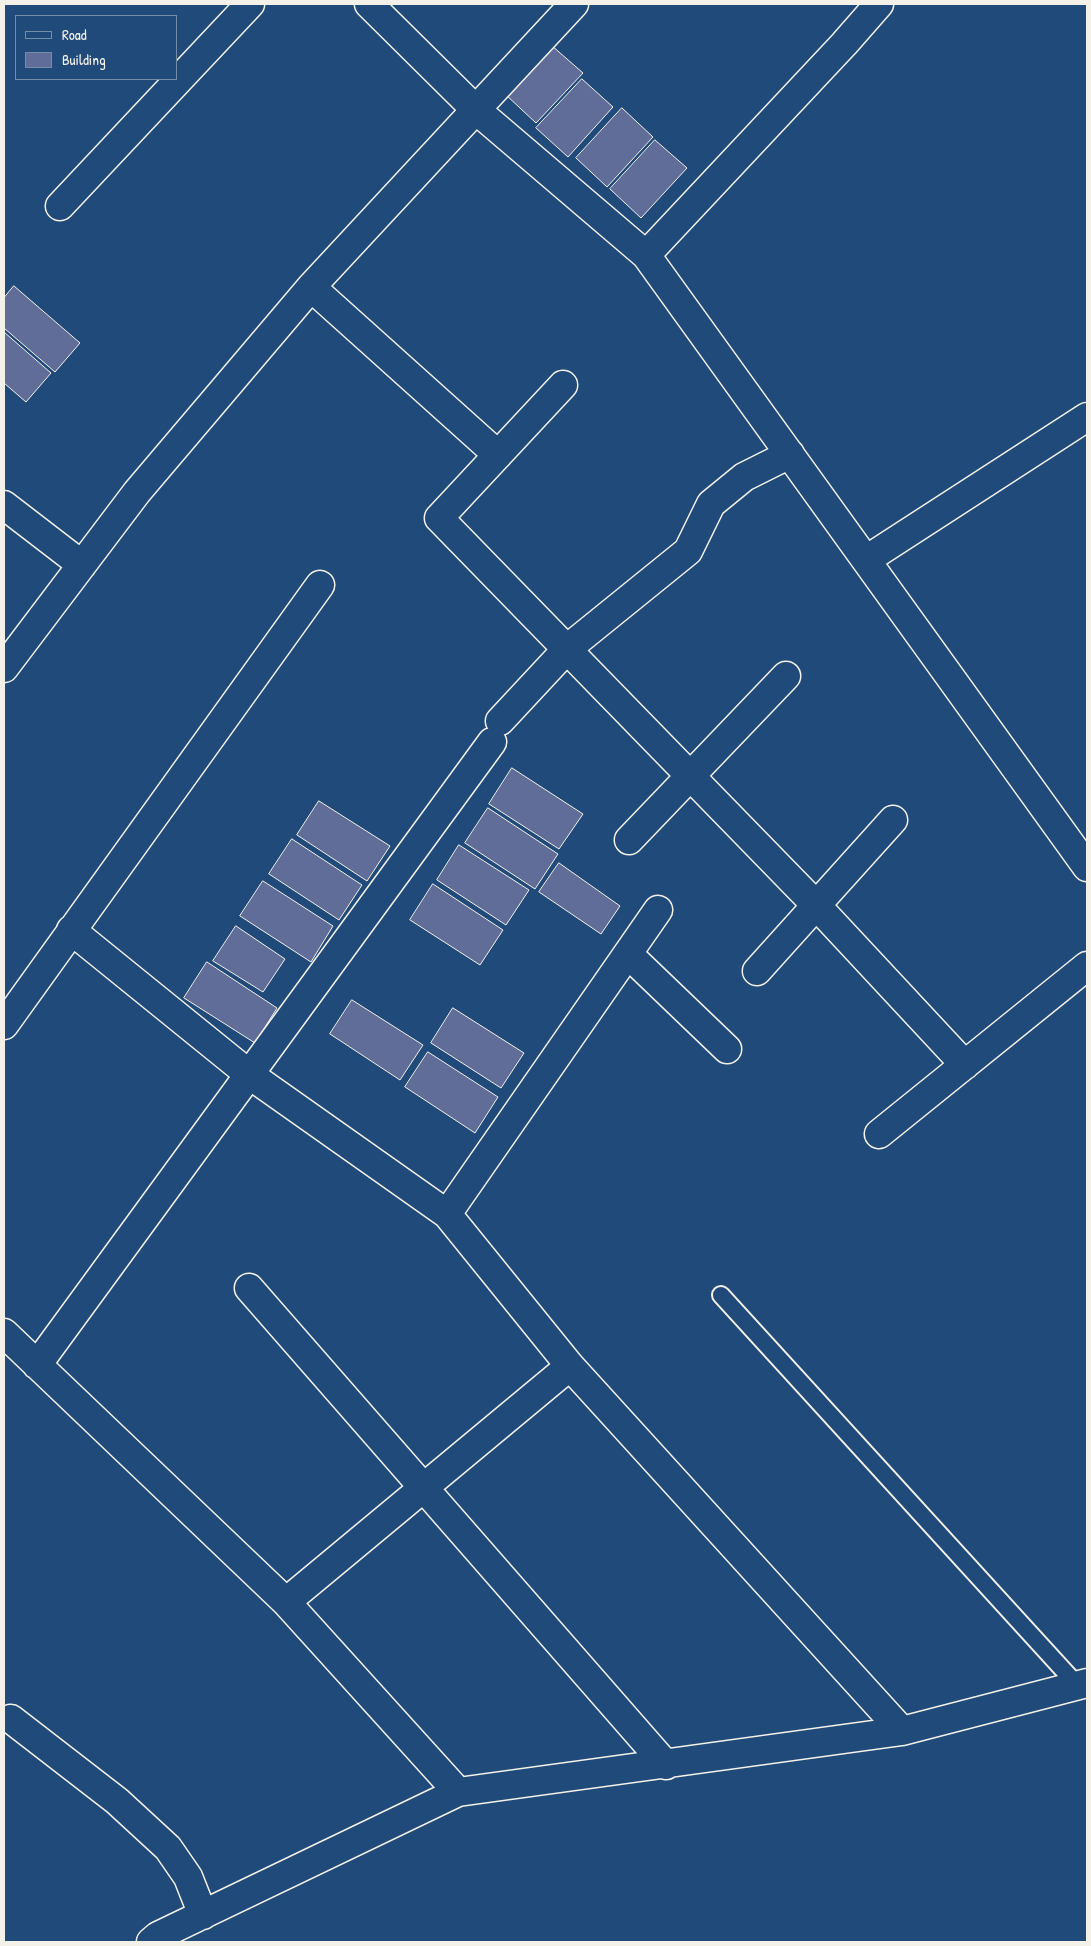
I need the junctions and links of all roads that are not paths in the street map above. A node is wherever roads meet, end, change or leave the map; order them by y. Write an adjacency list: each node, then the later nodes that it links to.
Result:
1 (250, 4): 6 (street)
2 (369, 4): 5 (street)
3 (574, 4): 5 (street)
4 (879, 4): 7 (street)
5 (475, 109): 7 (street); 8 (street)
6 (60, 206)
7 (646, 255): 11 (street)
8 (311, 287): 12 (street); 15 (street)
9 (563, 385): 12 (street)
10 (1087, 417): 14 (street)
11 (790, 454): 14 (street); 17 (street)
12 (498, 455): 17 (street)
13 (4, 505): 15 (street)
14 (866, 560): 23 (street)
15 (82, 565): 18 (street)
16 (320, 585): 26 (street)
17 (567, 649): 20 (street); 33 (street)
18 (4, 668)
19 (786, 676): 20 (street)
20 (690, 776): 22 (street); 24 (street)
21 (893, 820): 24 (street)
22 (628, 840)
23 (1087, 867)
24 (816, 905): 29 (street); 32 (street)
25 (658, 910): 27 (street)
26 (71, 930): 30 (street); 33 (street)
27 (628, 954): 31 (street); 35 (street)
28 (1087, 966): 32 (street)
29 (757, 972)
30 (4, 1025)
31 (727, 1049)
32 (965, 1065): 34 (street)
33 (250, 1076): 35 (street); 39 (street)
34 (879, 1134)
35 (447, 1214): 40 (street)
36 (249, 1288): 41 (street)
37 (721, 1295): 43 (lane)
38 (4, 1333): 39 (street)
39 (38, 1365): 42 (street)
40 (570, 1366): 41 (street); 45 (street)
41 (425, 1487): 42 (street); 46 (street)
42 (286, 1602): 47 (street)
43 (1082, 1685): 45 (street)
44 (10, 1719): 48 (street)
45 (902, 1731): 46 (street)
46 (666, 1764): 47 (street)
47 (458, 1792): 48 (street)
48 (203, 1915): 49 (street)
49 (151, 1942)

